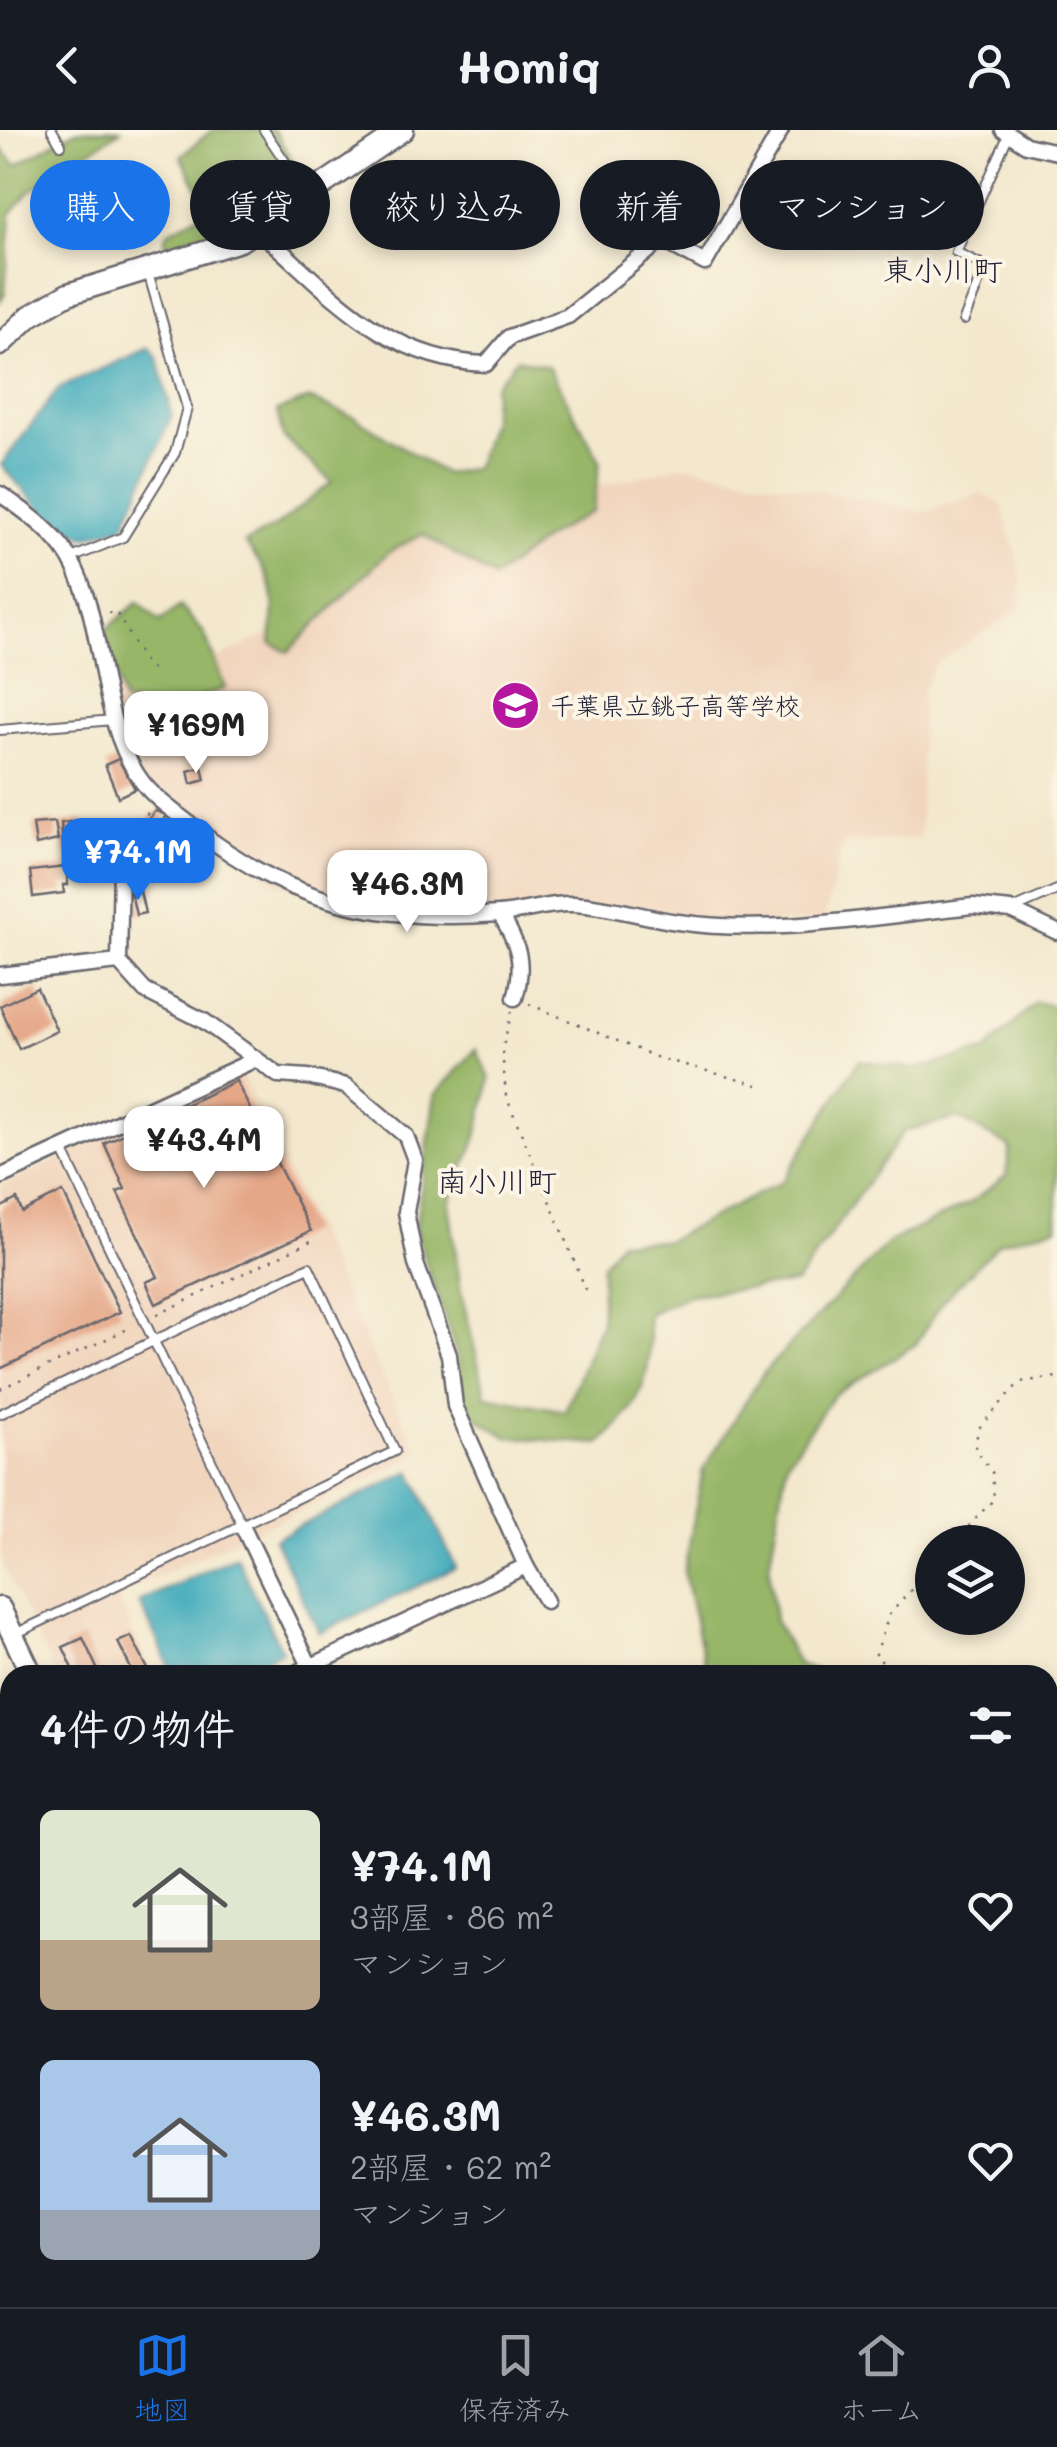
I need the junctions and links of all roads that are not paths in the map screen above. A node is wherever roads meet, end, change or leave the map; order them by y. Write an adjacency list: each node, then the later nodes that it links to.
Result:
1 (52, 130): 6 (lane)
2 (264, 130): 8 (lane)
3 (403, 130): 9 (street)
4 (780, 130): 11 (street)
5 (1006, 132): 7 (street); 13 (lane)
6 (61, 145)
7 (1057, 152)
8 (284, 160)
9 (330, 179)
10 (206, 250): 12 (street)
11 (281, 250)
12 (146, 266): 14 (street); 16 (lane)
13 (964, 320)
14 (0, 345)
15 (0, 494): 16 (street)
16 (69, 559): 17 (street)
17 (112, 720): 18 (lane); 22 (street)
18 (0, 730)
19 (121, 867): 24 (street)
20 (1057, 890): 21 (lane)
21 (1011, 910): 22 (street); 23 (street)
22 (500, 914): 26 (street)
23 (1057, 932)
24 (118, 962): 25 (street); 27 (street)
25 (0, 975)
26 (515, 998)
27 (254, 1060): 28 (street); 33 (street)
28 (62, 1147): 29 (street); 30 (lane)
29 (0, 1176)
30 (156, 1342): 31 (lane); 32 (lane); 32 (lane)
31 (0, 1414)
32 (242, 1525): 36 (lane); 38 (street)
33 (526, 1566): 34 (street); 39 (street)
34 (546, 1601)
35 (0, 1608): 36 (street)
36 (12, 1635): 37 (street)
37 (27, 1665)
38 (310, 1665)
39 (312, 1665)

